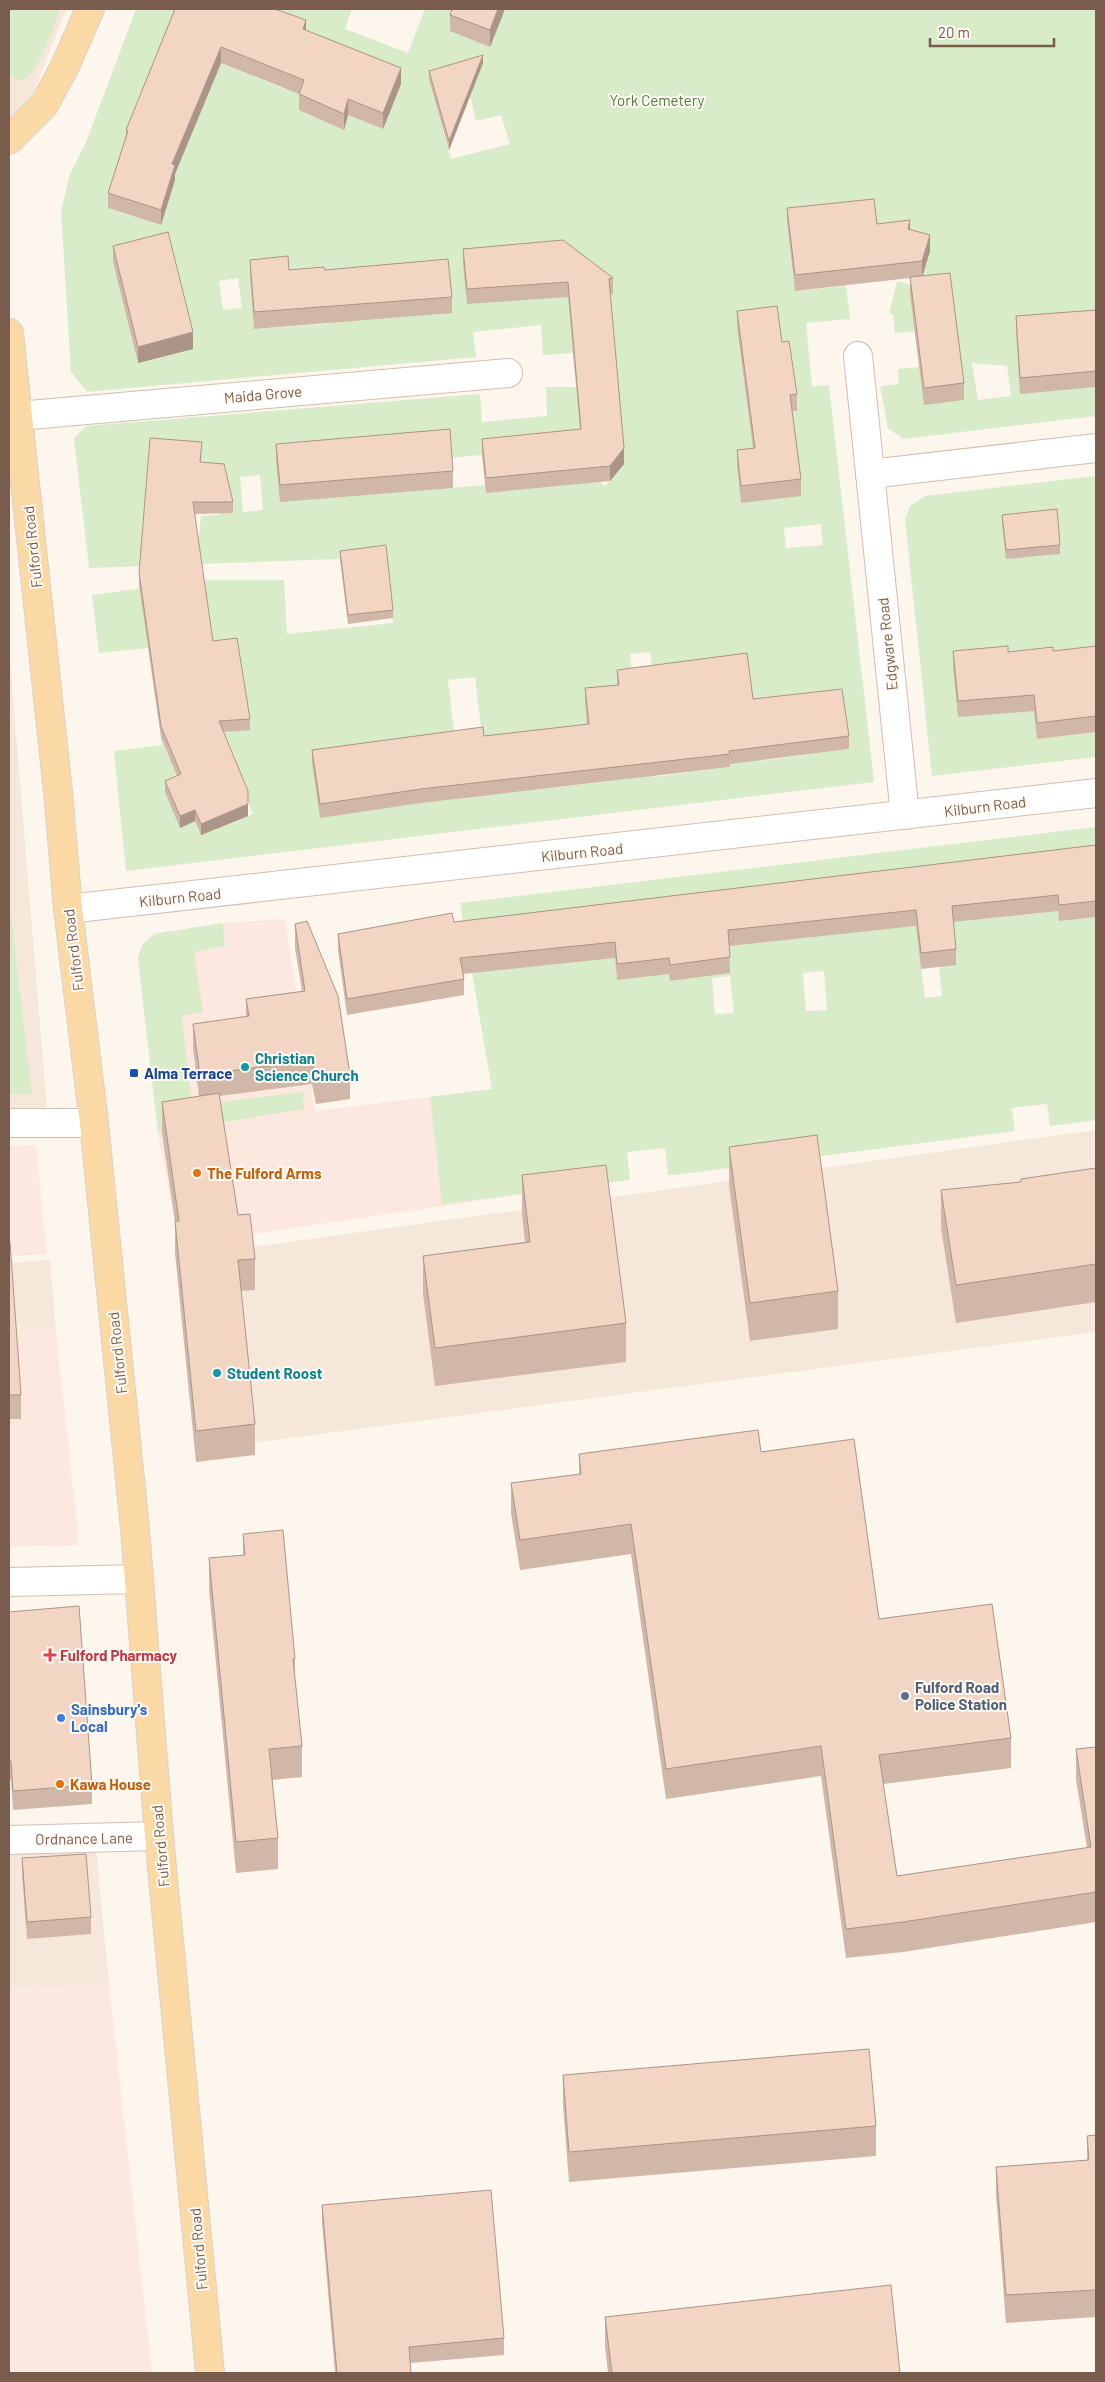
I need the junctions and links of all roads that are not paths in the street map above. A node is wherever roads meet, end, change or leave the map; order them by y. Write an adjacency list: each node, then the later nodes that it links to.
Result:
1 (90, 9): 2 (main road)
2 (9, 140)
3 (9, 333): 6 (main road, Fulford Road)
4 (858, 356): 8 (street, Edgware Road)
5 (508, 373): 6 (street, Maida Grove)
6 (18, 416): 11 (main road, Fulford Road)
7 (1096, 448): 8 (street)
8 (870, 474): 10 (street, Edgware Road)
9 (1096, 793): 10 (street, Kilburn Road)
10 (905, 815): 11 (street, Kilburn Road)
11 (68, 909): 13 (main road, Fulford Road)
12 (9, 1123): 13 (street)
13 (94, 1123): 14 (main road, Fulford Road)
14 (138, 1579): 15 (street); 16 (main road, Fulford Road)
15 (9, 1582)
16 (159, 1836): 17 (street, Ordnance Lane); 18 (main road, Fulford Road)
17 (9, 1840)
18 (210, 2373)

